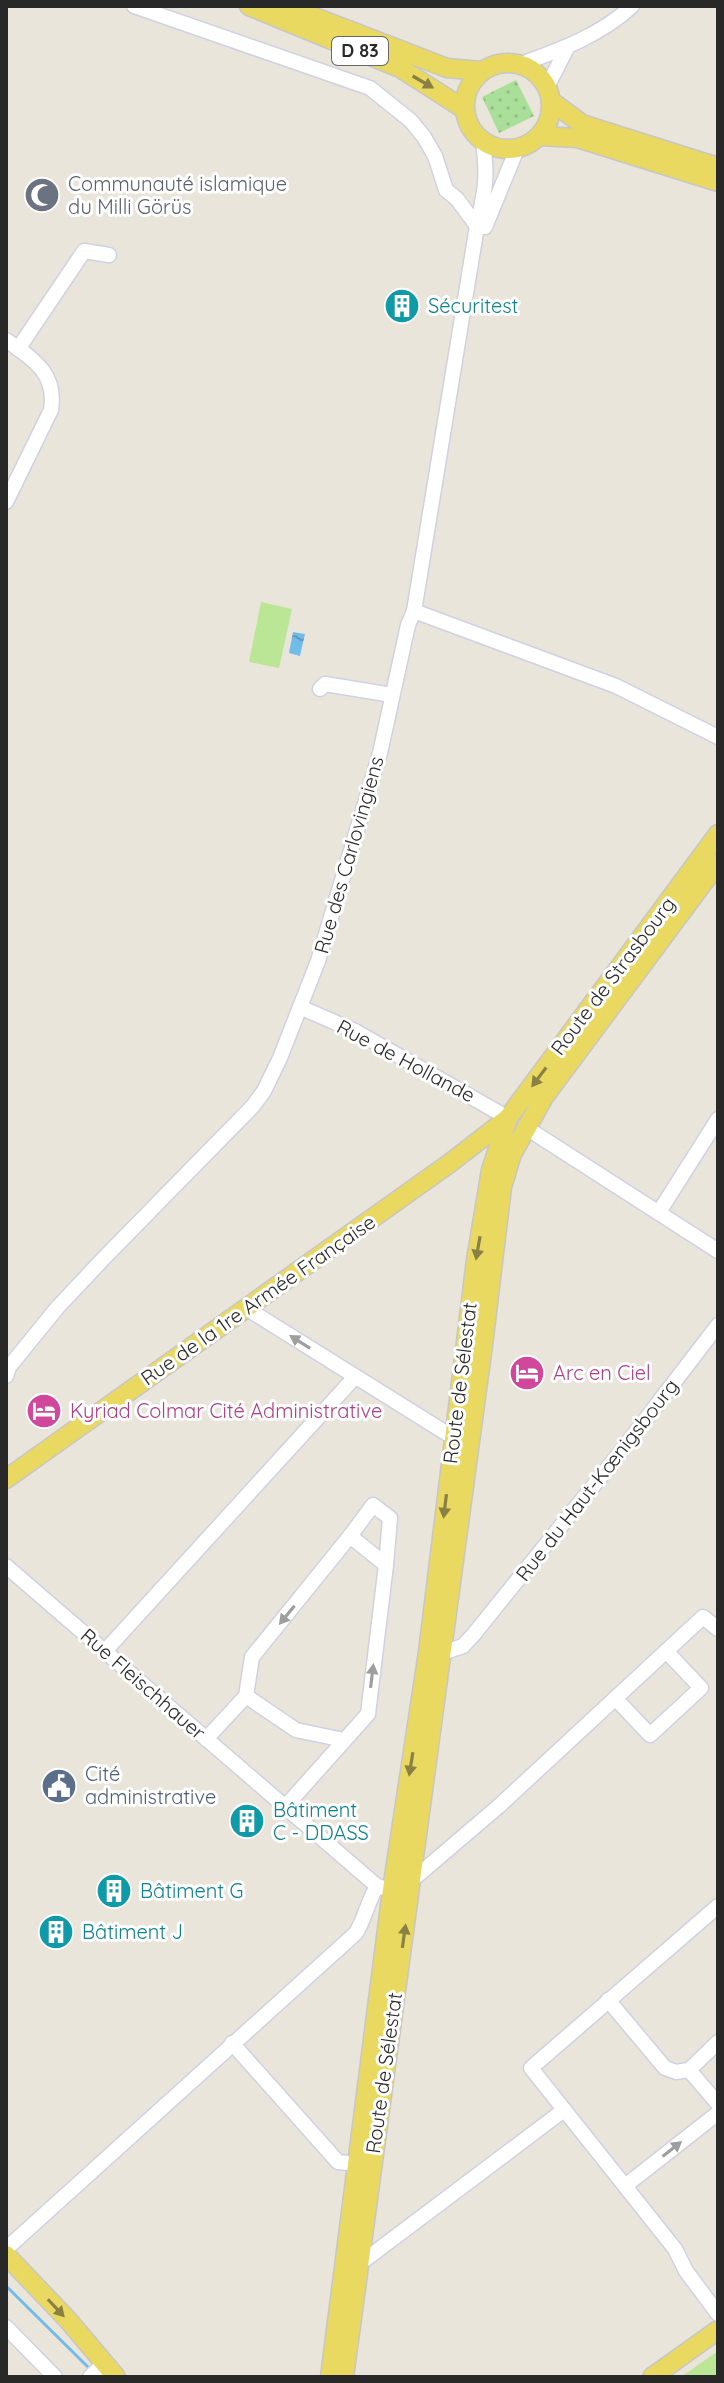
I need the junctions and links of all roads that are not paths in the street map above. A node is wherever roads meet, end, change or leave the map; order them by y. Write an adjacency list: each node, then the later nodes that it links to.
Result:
1 (134, 6): 16 (street)
2 (249, 6): 9 (main road, D 83, one-way to 9)
3 (286, 6): 7 (main road, D 83)
4 (632, 6): 5 (street)
5 (567, 48): 6 (street); 8 (street)
6 (521, 64): 7 (main road); 8 (main road)
7 (481, 71): 9 (main road)
8 (549, 94): 10 (main road); 13 (main road)
9 (464, 109): 11 (main road)
10 (540, 136): 12 (main road); 14 (main road)
11 (483, 142): 12 (main road); 15 (street, Rue des Carlovingiens)
12 (517, 149): 17 (street, Rue des Carlovingiens)
13 (718, 167)
14 (718, 182)
15 (487, 187): 16 (street); 17 (street, Rue des Carlovingiens)
16 (457, 199): 17 (street)
17 (476, 234): 21 (street, Rue des Carlovingiens)
18 (109, 255): 19 (street)
19 (12, 344): 20 (street)
20 (6, 502)
21 (414, 611): 23 (street, Rue des Carlovingiens); 24 (street)
22 (320, 689): 23 (street)
23 (392, 695): 27 (street, Rue des Carlovingiens)
24 (718, 737)
25 (718, 834): 29 (main road, Route de Strasbourg, one-way to 29)
26 (718, 863): 29 (main road, Route de Strasbourg)
27 (302, 1008): 29 (street, Rue de Hollande); 36 (street, Rue des Carlovingiens)
28 (718, 1119): 32 (street)
29 (516, 1123): 30 (main road, Rue de la 1re Armée Française); 31 (main road, Route de Sélestat); 32 (street, Rue de Hollande); 44 (main road, Route de Sélestat)
30 (469, 1150): 31 (main road); 34 (main road, Rue de la 1re Armée Française)
31 (491, 1170): 38 (main road, Route de Sélestat, one-way to 38)
32 (659, 1212): 33 (street, Rue de Hollande)
33 (718, 1251)
34 (246, 1308): 37 (street, one-way to 34); 39 (main road, Rue de la 1re Armée Française)
35 (718, 1325): 45 (street, Rue du Haut-Kœnigsbourg)
36 (7, 1370)
37 (355, 1377): 38 (street); 46 (street)
38 (454, 1438): 48 (main road, Route de Sélestat, one-way to 48)
39 (6, 1479)
40 (350, 1536): 41 (street); 41 (street); 49 (street, one-way to 49)
41 (386, 1565): 52 (street, one-way to 41)
42 (6, 1566): 46 (street, Rue Fleischhauer)
43 (718, 1629): 47 (street)
44 (445, 1632): 45 (street); 48 (main road, Route de Sélestat)
45 (474, 1634): 48 (street, Rue du Haut-Kœnigsbourg)
46 (105, 1651): 51 (street, Rue Fleischhauer)
47 (666, 1651): 50 (street); 50 (street)
48 (435, 1652): 54 (main road, Route de Sélestat); 55 (main road, Route de Sélestat, one-way to 55)
49 (246, 1696): 51 (street); 52 (street)
50 (615, 1698): 54 (street)
51 (206, 1739): 53 (street, Rue Fleischhauer)
52 (344, 1740): 53 (street)
53 (285, 1807): 55 (street, Rue Fleischhauer)
54 (411, 1881): 55 (main road); 67 (main road, Route de Sélestat, one-way to 54)
55 (385, 1888): 59 (street); 64 (main road, Route de Sélestat)
56 (718, 1906): 57 (street)
57 (608, 2000): 60 (street); 62 (street)
58 (718, 2042): 60 (street)
59 (232, 2043): 64 (street); 66 (street)
60 (689, 2070): 61 (street)
61 (718, 2104)
62 (564, 2110): 65 (street); 67 (street)
63 (718, 2113): 65 (street, one-way to 63)
64 (359, 2164): 67 (main road, Route de Sélestat)
65 (625, 2186): 68 (street)
66 (6, 2252): 71 (main road, one-way to 71)
67 (351, 2266): 73 (main road, Route de Sélestat); 74 (main road, Route de Sélestat)
68 (718, 2314)
69 (6, 2327): 72 (street)
70 (718, 2330): 75 (main road)
71 (103, 2373)
72 (55, 2377)
73 (330, 2377)
74 (344, 2377)
75 (652, 2377)

